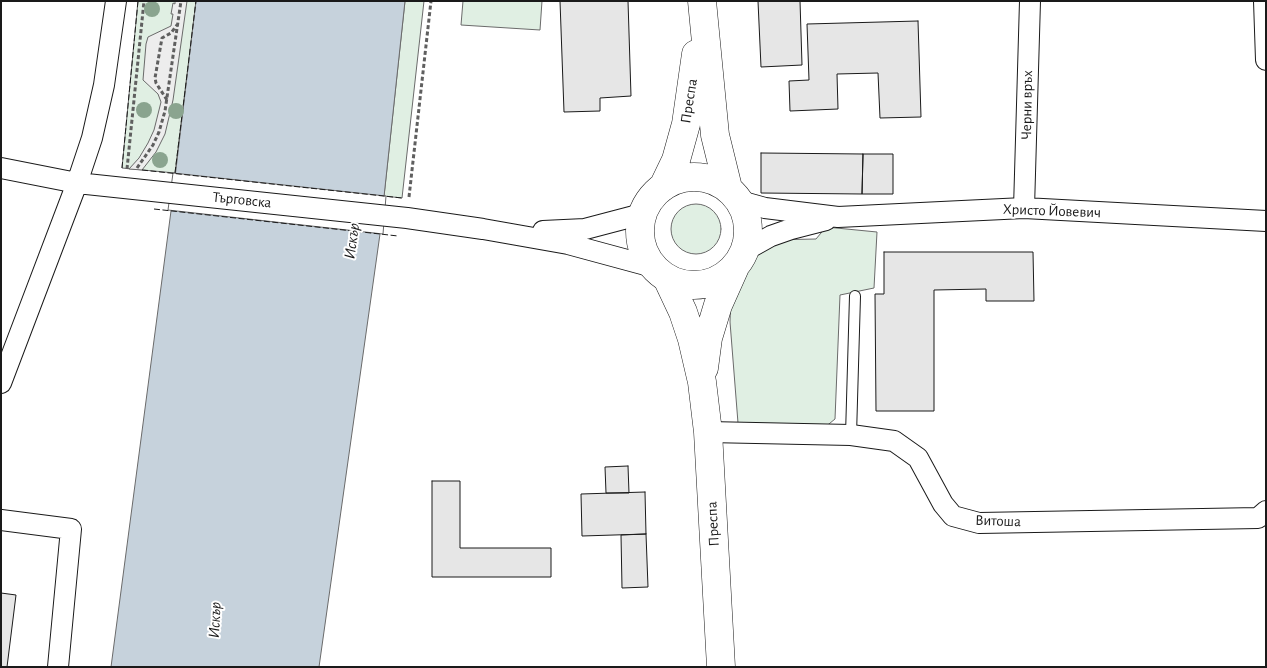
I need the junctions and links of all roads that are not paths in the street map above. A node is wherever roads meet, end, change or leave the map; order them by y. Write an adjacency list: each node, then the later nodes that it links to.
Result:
1 (116, 1): 7 (street)
2 (1030, 1): 10 (street, Черни връх)
3 (1264, 1): 5 (street)
4 (702, 7): 8 (main road, Преспа); 9 (main road, Преспа)
5 (1266, 60)
6 (1, 168): 7 (street, Търговска)
7 (77, 183): 14 (street, Търговска); 19 (street)
8 (663, 187): 9 (main road); 11 (main road)
9 (734, 195): 12 (street, Христо Йовевич); 15 (main road)
10 (1024, 208): 12 (street, Христо Йовевич); 13 (street, Христо Йовевич)
11 (642, 214): 14 (street, Търговска); 16 (main road)
12 (838, 217): 15 (street, Христо Йовевич)
13 (1266, 221)
14 (483, 229): 16 (street, Търговска)
15 (741, 258): 16 (main road); 18 (main road, Преспа)
16 (660, 272): 18 (main road, Преспа)
17 (855, 296): 21 (lane)
18 (702, 382): 20 (main road, Преспа)
19 (1, 383)
20 (708, 432): 21 (street, Витоша); 25 (main road, Преспа)
21 (851, 435): 22 (street, Витоша)
22 (1266, 511)
23 (1, 520): 24 (street)
24 (58, 667)
25 (721, 667)

